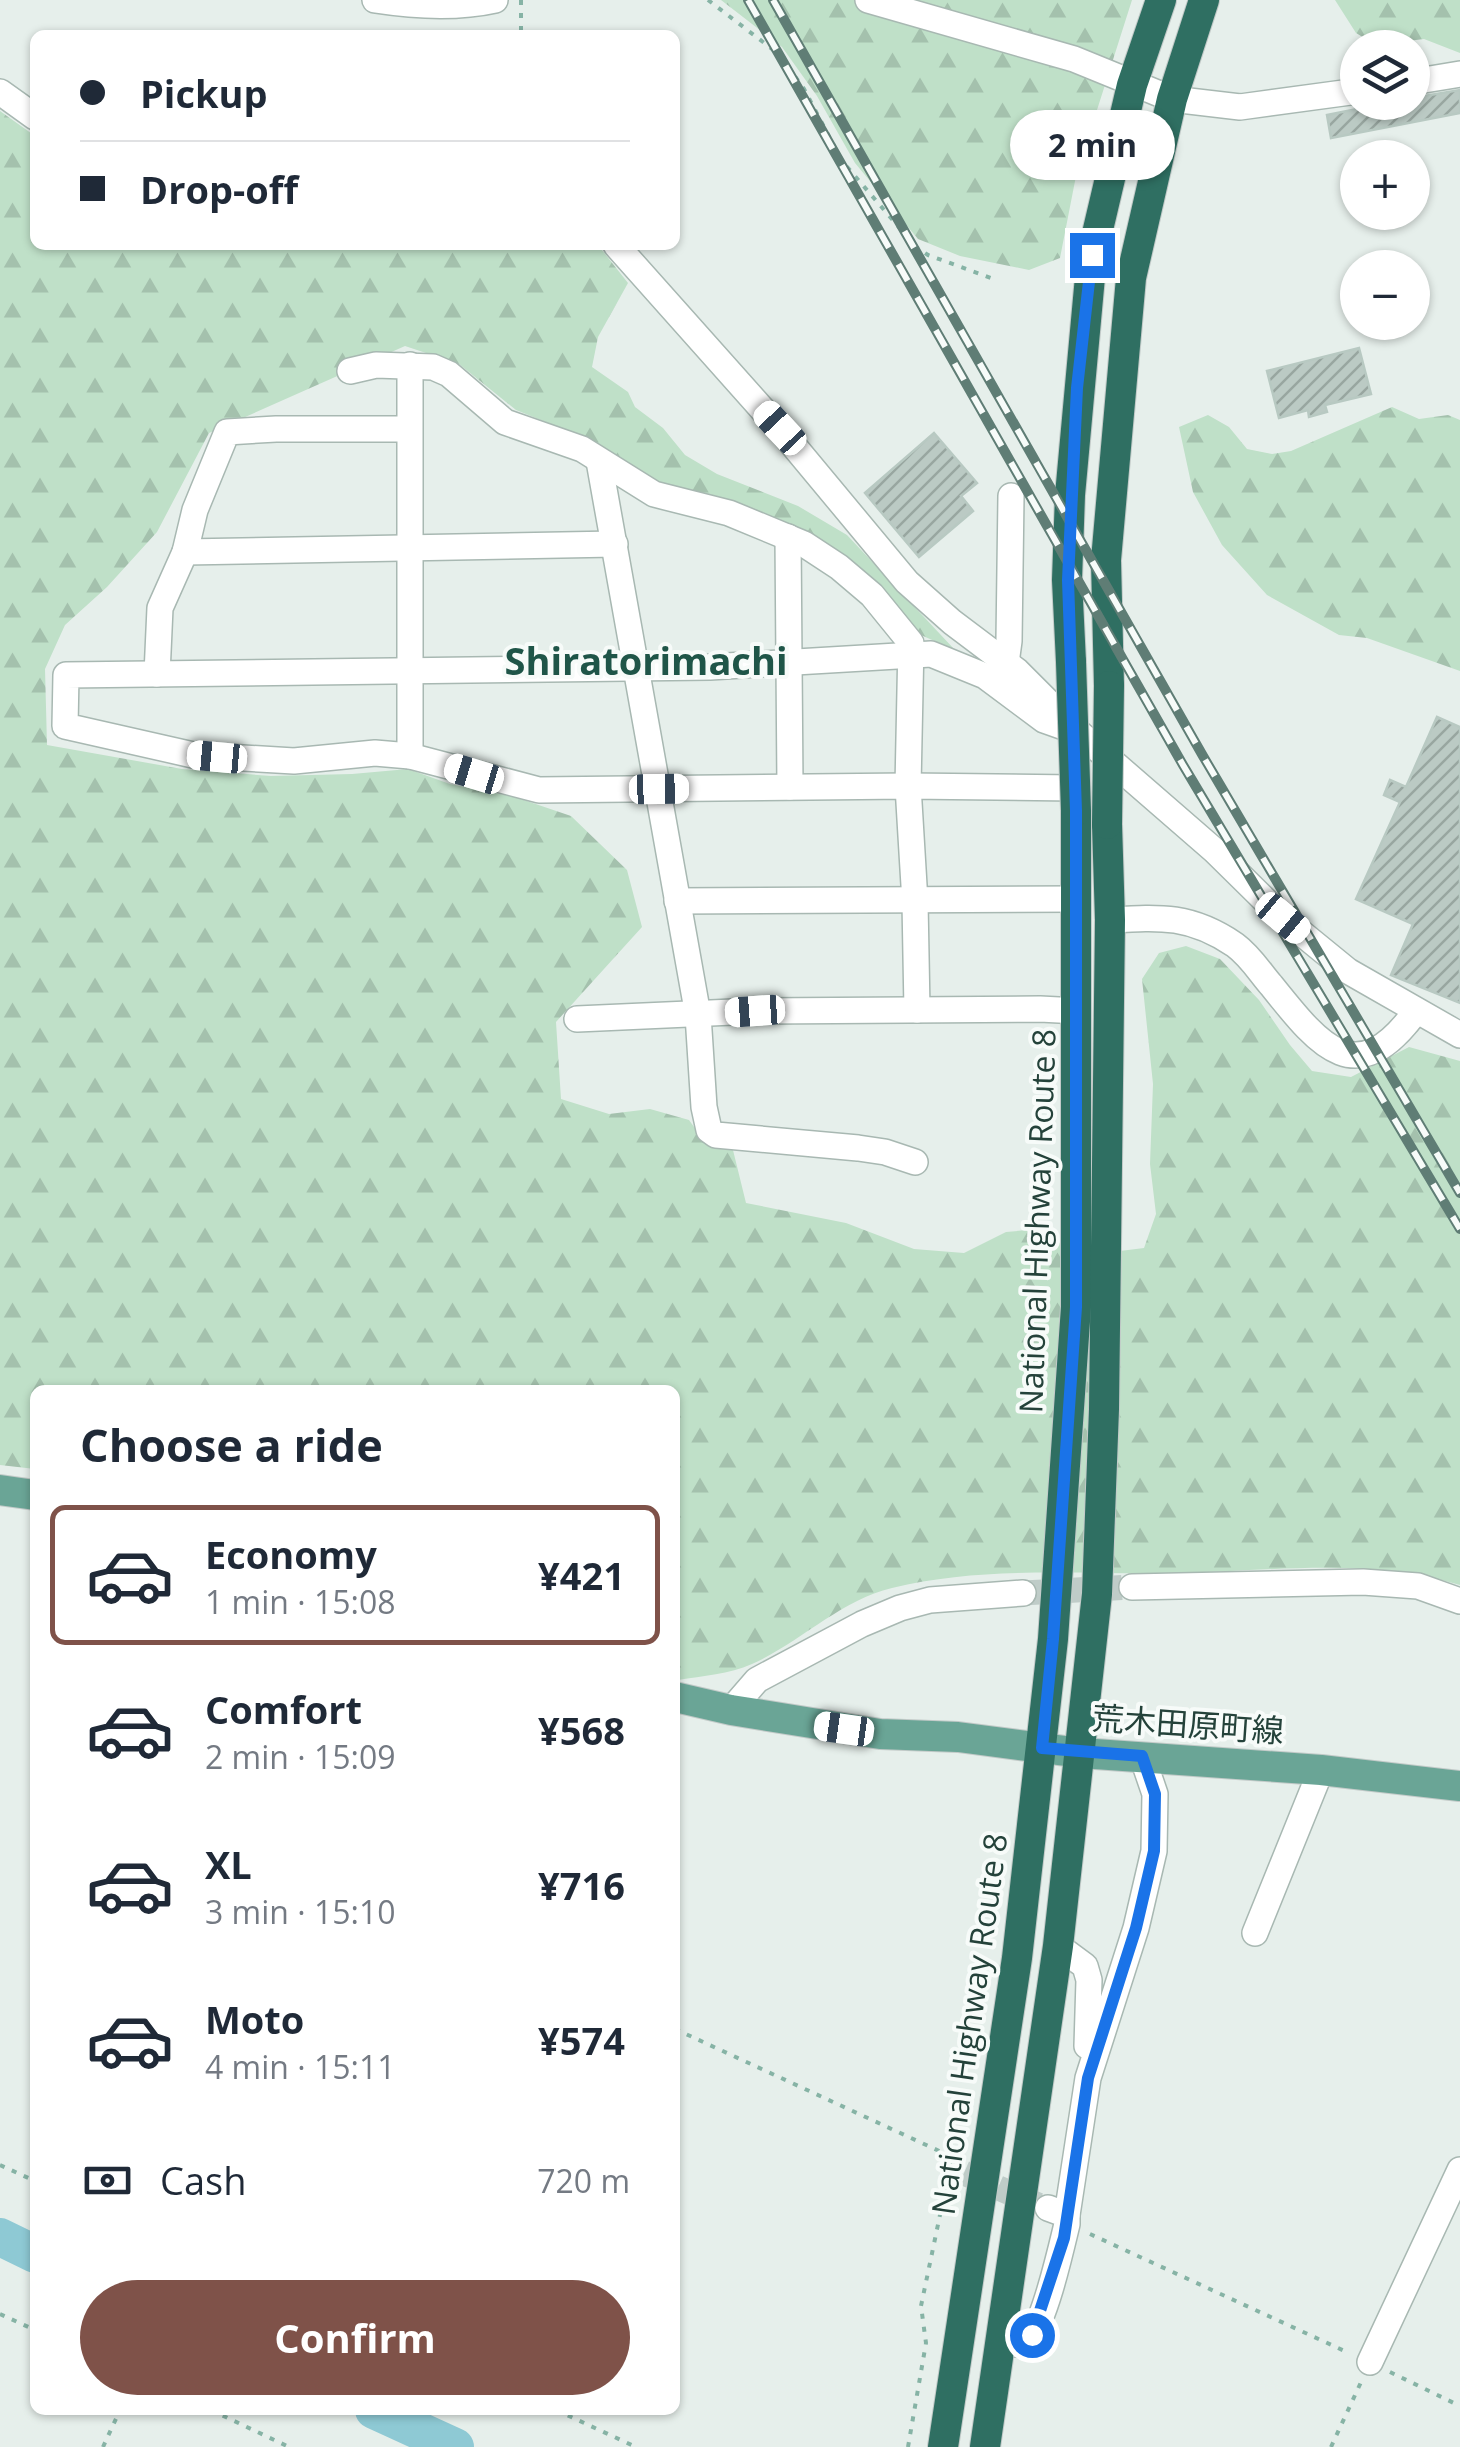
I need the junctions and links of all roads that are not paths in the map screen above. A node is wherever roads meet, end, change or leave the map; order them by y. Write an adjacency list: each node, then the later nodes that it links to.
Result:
1 (374, 0): 2 (street)
2 (495, 0)
3 (868, 0): 8 (street)
4 (1161, 0): 8 (highway, National Highway Route 8)
5 (1204, 0): 11 (highway, National Highway Route 8)
6 (1460, 74): 7 (street)
7 (1430, 79)
8 (1132, 85): 11 (street); 34 (highway, National Highway Route 8, bridge)
9 (0, 92): 12 (street)
10 (1340, 93): 11 (street)
11 (1172, 99): 38 (highway, National Highway Route 8, bridge)
12 (30, 113)
13 (620, 250): 25 (street)
14 (410, 365): 15 (street); 16 (street); 17 (street)
15 (350, 371)
16 (409, 428): 21 (street); 22 (street)
17 (600, 461): 19 (street); 20 (street)
18 (1012, 496): 25 (street)
19 (788, 537): 23 (street); 24 (street)
20 (615, 544): 21 (street); 26 (street)
21 (409, 547): 22 (street); 27 (street)
22 (185, 552): 28 (street)
23 (911, 656): 24 (street); 29 (street); 31 (street)
24 (788, 662): 26 (street); 32 (street)
25 (1006, 662): 29 (street)
26 (638, 668): 27 (street); 33 (street)
27 (409, 669): 28 (street); 30 (street)
28 (157, 674): 30 (street)
29 (1078, 732): 41 (street)
30 (410, 756): 33 (street)
31 (908, 786): 32 (street); 34 (street); 37 (street)
32 (790, 787): 33 (street)
33 (659, 789): 36 (street)
34 (1076, 800): 35 (highway, National Highway Route 8)
35 (1077, 899): 37 (street); 40 (highway, National Highway Route 8)
36 (678, 901): 37 (street); 42 (street)
37 (915, 902): 39 (street)
38 (1110, 920): 41 (street); 54 (highway, National Highway Route 8)
39 (916, 1010): 40 (street); 42 (street)
40 (1078, 1012): 53 (highway, National Highway Route 8)
41 (1416, 1012): 44 (street)
42 (698, 1015): 43 (street); 45 (street)
43 (577, 1019)
44 (1460, 1035)
45 (915, 1162)
46 (0, 1490): 47 (main road)
47 (30, 1494)
48 (1132, 1588): 50 (street)
49 (1023, 1592): 52 (street)
50 (1460, 1601)
51 (680, 1697): 52 (main road, 荒木田原町線)
52 (731, 1710): 53 (main road, 荒木田原町線)
53 (1042, 1748): 54 (main road, 荒木田原町線); 65 (highway, National Highway Route 8)
54 (1080, 1753): 55 (main road, 荒木田原町線); 59 (highway, National Highway Route 8)
55 (1142, 1756): 56 (main road, 荒木田原町線); 60 (street)
56 (1321, 1770): 57 (main road, 荒木田原町線); 58 (street)
57 (1460, 1786)
58 (1254, 1933)
59 (1058, 1946): 60 (street); 63 (highway, National Highway Route 8)
60 (1088, 2078): 63 (street)
61 (1460, 2170): 62 (street)
62 (1454, 2203): 64 (street)
63 (1000, 2346): 66 (highway, National Highway Route 8)
64 (1370, 2362)
65 (943, 2447)
66 (985, 2447)

